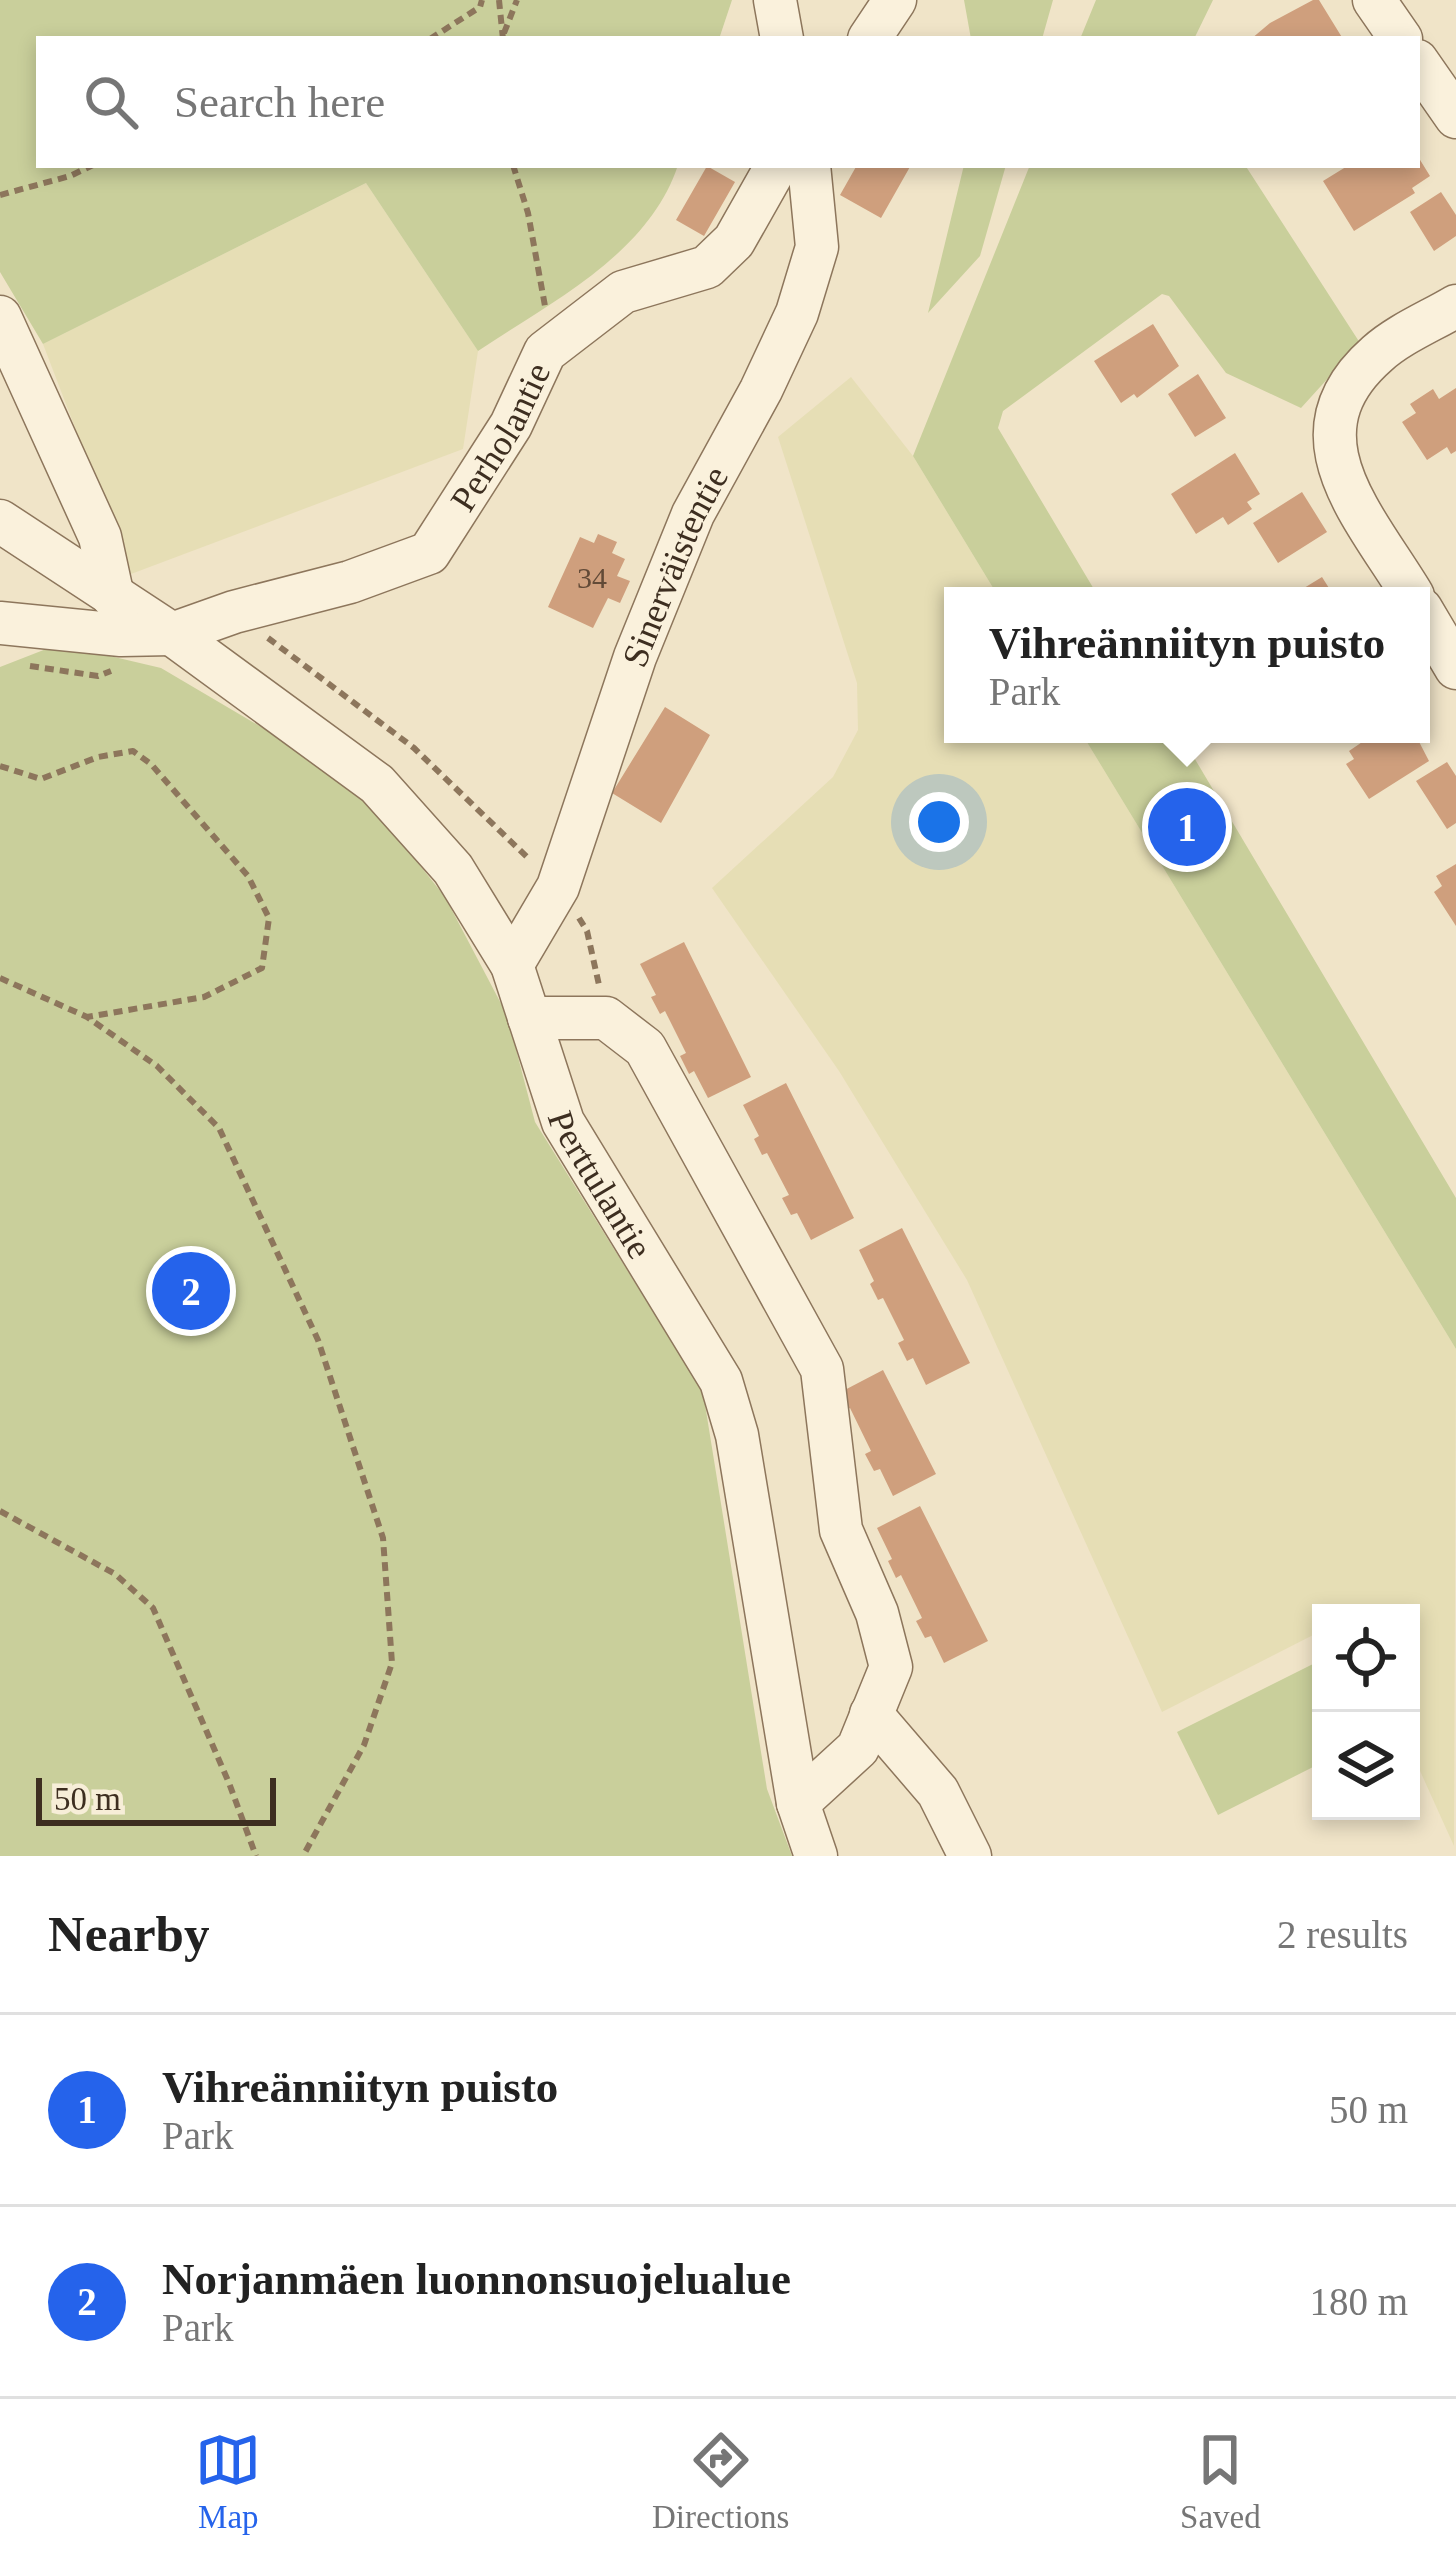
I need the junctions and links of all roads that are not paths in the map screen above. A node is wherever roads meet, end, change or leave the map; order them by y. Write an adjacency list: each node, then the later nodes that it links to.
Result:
1 (775, 0): 4 (street)
2 (895, 0): 5 (street)
3 (1374, 0): 6 (street)
4 (781, 36)
5 (871, 36)
6 (1399, 36)
7 (1420, 65): 8 (street)
8 (1456, 117)
9 (775, 168): 18 (street, Perholantie)
10 (809, 168): 20 (street, Sinerväistentie)
11 (1456, 306): 14 (street)
12 (0, 317): 15 (street)
13 (0, 521): 15 (street, Perttulantie)
14 (1408, 587)
15 (112, 597): 18 (street, Perttulantie)
16 (0, 623): 18 (street)
17 (1430, 624): 19 (street)
18 (172, 634): 20 (street, Perttulantie)
19 (1456, 668)
20 (512, 964): 21 (street, Perttulantie)
21 (529, 1018): 22 (street); 23 (street, Perttulantie)
22 (871, 1714): 23 (street); 25 (street)
23 (798, 1802): 24 (street, Perttulantie)
24 (816, 1856)
25 (970, 1856)

